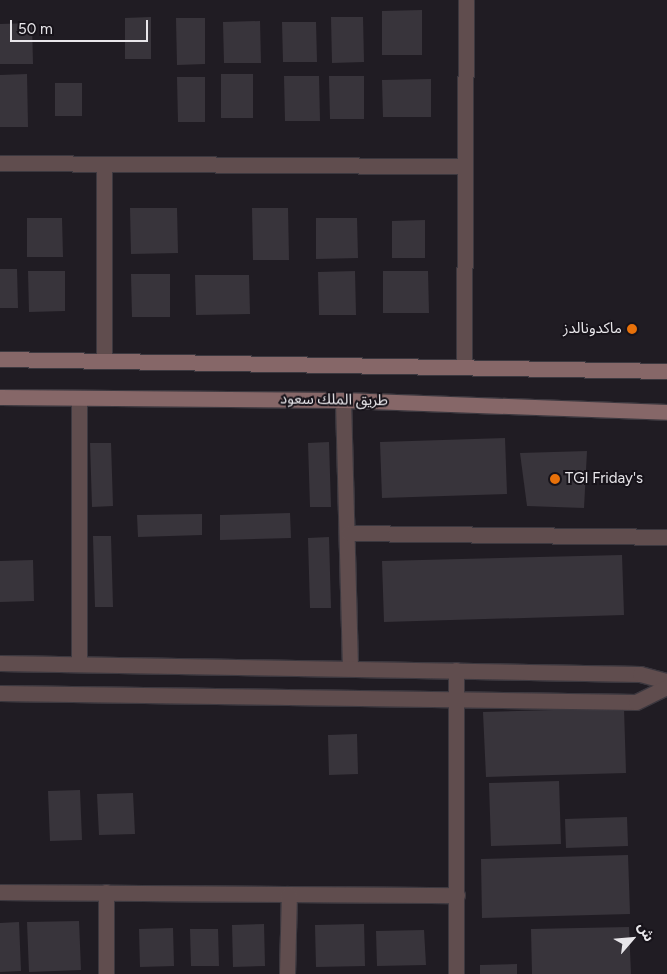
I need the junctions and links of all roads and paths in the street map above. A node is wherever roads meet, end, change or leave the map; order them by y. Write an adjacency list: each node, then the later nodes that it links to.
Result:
1 (466, 0): 4 (street)
2 (0, 163): 3 (street)
3 (104, 164): 4 (street); 6 (street)
4 (465, 166): 7 (street)
5 (0, 359): 6 (main road)
6 (104, 360): 7 (main road)
7 (464, 367): 8 (main road)
8 (667, 371)
9 (0, 397): 10 (main road, طريق الملك سعود)
10 (79, 398): 11 (main road, طريق الملك سعود); 16 (street)
11 (343, 400): 12 (main road, طريق الملك سعود); 13 (street)
12 (667, 412)
13 (348, 533): 14 (street); 17 (street)
14 (667, 537)
15 (0, 663): 16 (street)
16 (79, 663): 17 (street)
17 (350, 668): 18 (street)
18 (456, 670): 19 (street); 22 (street)
19 (667, 681)
20 (667, 687): 22 (street)
21 (0, 693): 22 (street)
22 (458, 698): 26 (street)
23 (0, 892): 24 (street)
24 (106, 892): 25 (street); 27 (street)
25 (289, 894): 26 (street); 28 (street)
26 (457, 895): 29 (street)
27 (106, 974)
28 (287, 974)
29 (456, 974)

